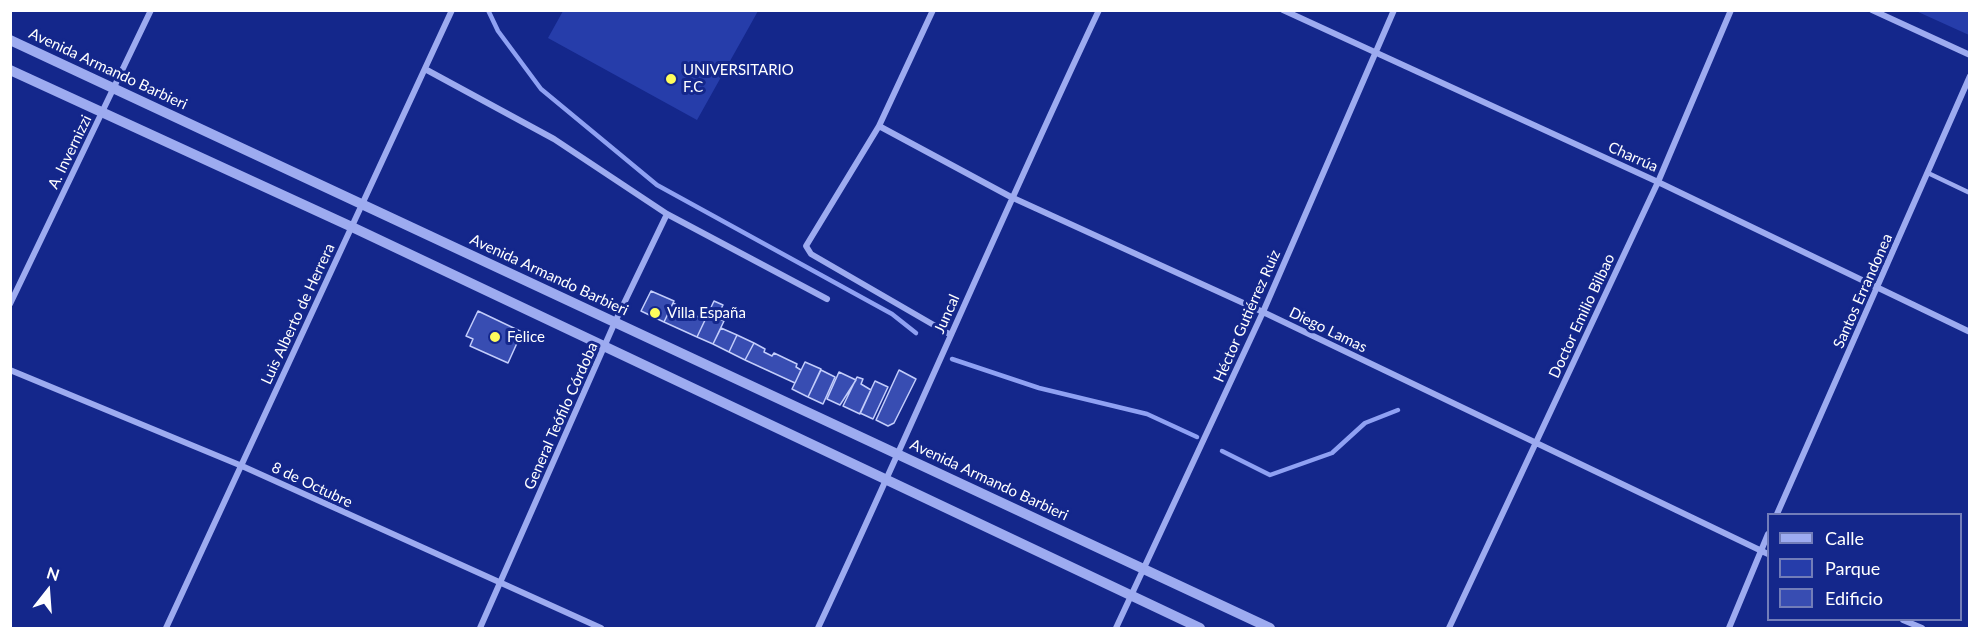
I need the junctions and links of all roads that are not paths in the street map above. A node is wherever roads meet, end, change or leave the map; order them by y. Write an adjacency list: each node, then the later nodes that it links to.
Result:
1 (151, 10): 15 (street, A. Invernizzi)
2 (452, 10): 12 (street, Luis Alberto de Herrera)
3 (933, 10): 17 (street)
4 (1099, 10): 21 (street, Juncal)
5 (1283, 10): 10 (street, Charrúa)
6 (1394, 10): 10 (street, Héctor Gutiérrez Ruiz)
7 (1731, 10): 19 (street, Doctor Emilio Bilbao)
8 (1872, 10): 11 (street)
9 (10, 40): 15 (street, Avenida Armando Barbieri)
10 (1376, 54): 19 (street, Charrúa); 28 (street, Héctor Gutiérrez Ruiz)
11 (1970, 55)
12 (425, 69): 22 (street, Luis Alberto de Herrera); 23 (street)
13 (10, 70): 16 (street)
14 (1970, 76): 18 (street, Santos Errandonea)
15 (113, 88): 16 (street, A. Invernizzi); 22 (street, Avenida Armando Barbieri)
16 (102, 113): 24 (street); 27 (street, A. Invernizzi)
17 (879, 126): 21 (street, Diego Lamas); 31 (street)
18 (1928, 173): 20 (lane); 25 (street, Santos Errandonea)
19 (1658, 182): 25 (street, Charrúa); 34 (street, Doctor Emilio Bilbao)
20 (1970, 192)
21 (1011, 197): 28 (street, Diego Lamas); 31 (street, Juncal)
22 (362, 204): 24 (street, Luis Alberto de Herrera); 29 (street, Avenida Armando Barbieri)
23 (667, 214): 26 (street); 29 (street, General Teófilo Córdoba)
24 (352, 227): 32 (street); 36 (street, Luis Alberto de Herrera)
25 (1878, 288): 30 (street, Charrúa); 38 (street, Santos Errandonea)
26 (827, 299)
27 (10, 304)
28 (1263, 312): 34 (street, Diego Lamas); 42 (street, Héctor Gutiérrez Ruiz)
29 (615, 322): 32 (street, General Teófilo Córdoba); 35 (street, Avenida Armando Barbieri)
30 (1970, 332)
31 (951, 335): 35 (street, Juncal)
32 (605, 347): 37 (street); 43 (street, General Teófilo Córdoba)
33 (10, 370): 36 (street, 8 de Octubre)
34 (1536, 443): 40 (street, Diego Lamas); 53 (street, Doctor Emilio Bilbao)
35 (898, 454): 37 (street, Juncal); 42 (street, Avenida Armando Barbieri)
36 (242, 465): 43 (street, 8 de Octubre); 46 (street, Luis Alberto de Herrera)
37 (887, 480): 44 (street); 49 (street, Juncal)
38 (1777, 513)
39 (1767, 536): 40 (street)
40 (1761, 551): 41 (street, Diego Lamas); 54 (street)
41 (1767, 554)
42 (1143, 568): 44 (street, Héctor Gutiérrez Ruiz); 52 (street, Avenida Armando Barbieri)
43 (499, 584): 47 (street, General Teófilo Córdoba); 48 (street, 8 de Octubre)
44 (1131, 596): 50 (street, Héctor Gutiérrez Ruiz); 51 (street)
45 (1905, 621): 55 (street)
46 (166, 628)
47 (480, 628)
48 (601, 628)
49 (818, 628)
50 (1116, 628)
51 (1200, 628)
52 (1270, 628)
53 (1449, 628)
54 (1729, 628)
55 (1922, 628)

